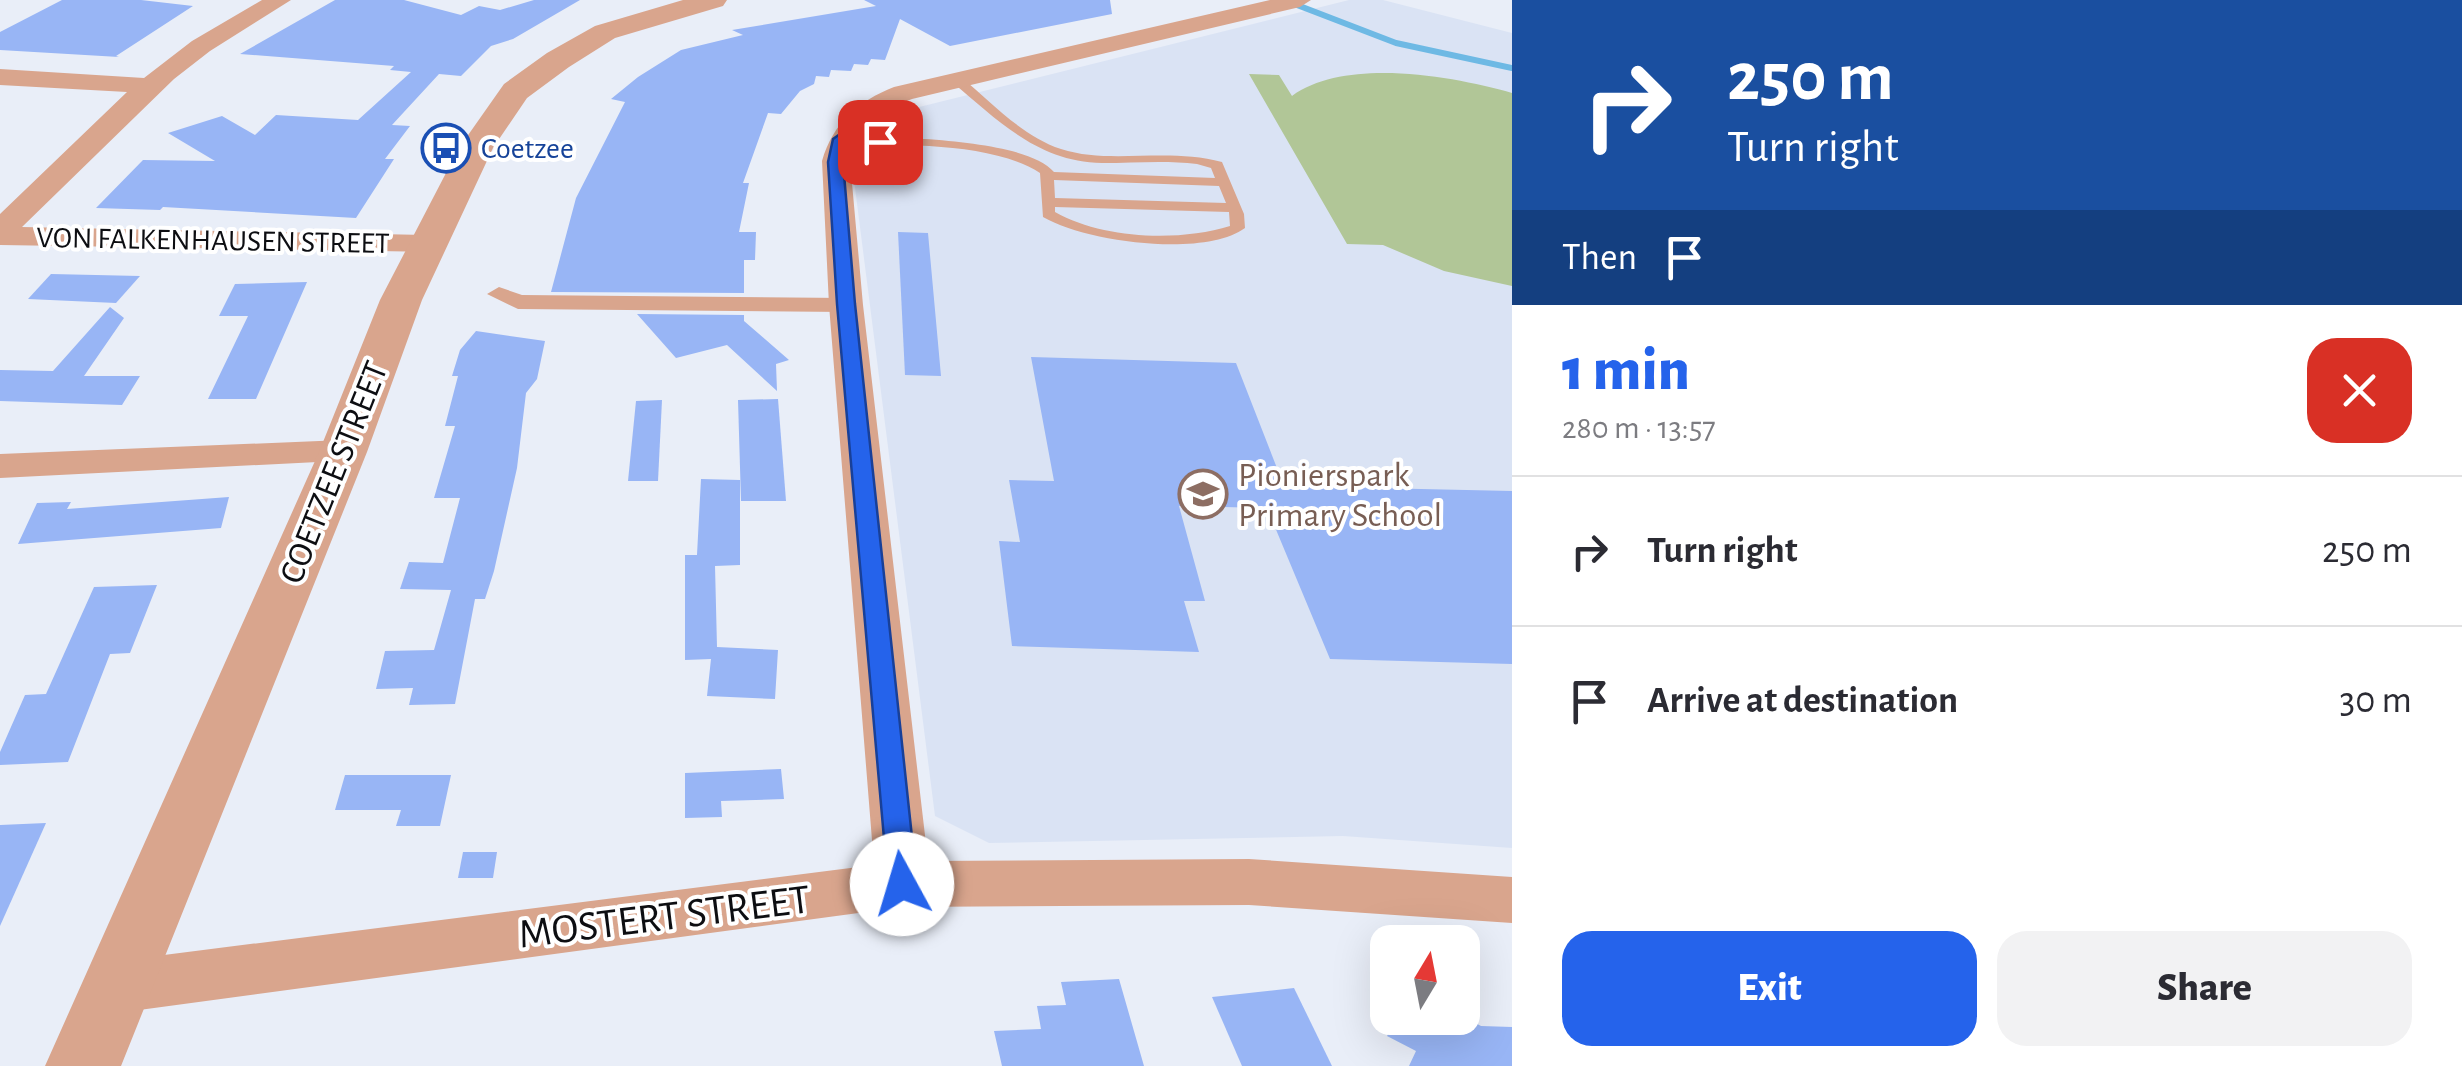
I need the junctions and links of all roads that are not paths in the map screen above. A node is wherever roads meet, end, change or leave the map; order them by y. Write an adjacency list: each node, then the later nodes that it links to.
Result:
1 (277, 0): 6 (street)
2 (713, 0): 13 (street, COETZEE STREET)
3 (1300, 0): 5 (street)
4 (0, 77): 6 (street)
5 (957, 80): 7 (street); 9 (lane)
6 (149, 86): 12 (street)
7 (840, 139): 8 (lane); 15 (street)
8 (1048, 176): 9 (lane); 10 (lane)
9 (1223, 182): 11 (lane)
10 (1048, 202): 11 (lane); 11 (lane)
11 (1234, 208)
12 (0, 234): 13 (street, VON FALKENHAUSEN STREET)
13 (426, 245): 16 (street, COETZEE STREET)
14 (499, 294): 15 (street)
15 (846, 304): 18 (street)
16 (344, 452): 17 (street); 20 (street, COETZEE STREET)
17 (0, 466)
18 (902, 884): 19 (street, MOSTERT STREET); 20 (street, MOSTERT STREET)
19 (1512, 900)
20 (117, 987): 21 (street, COETZEE STREET)
21 (82, 1066)

